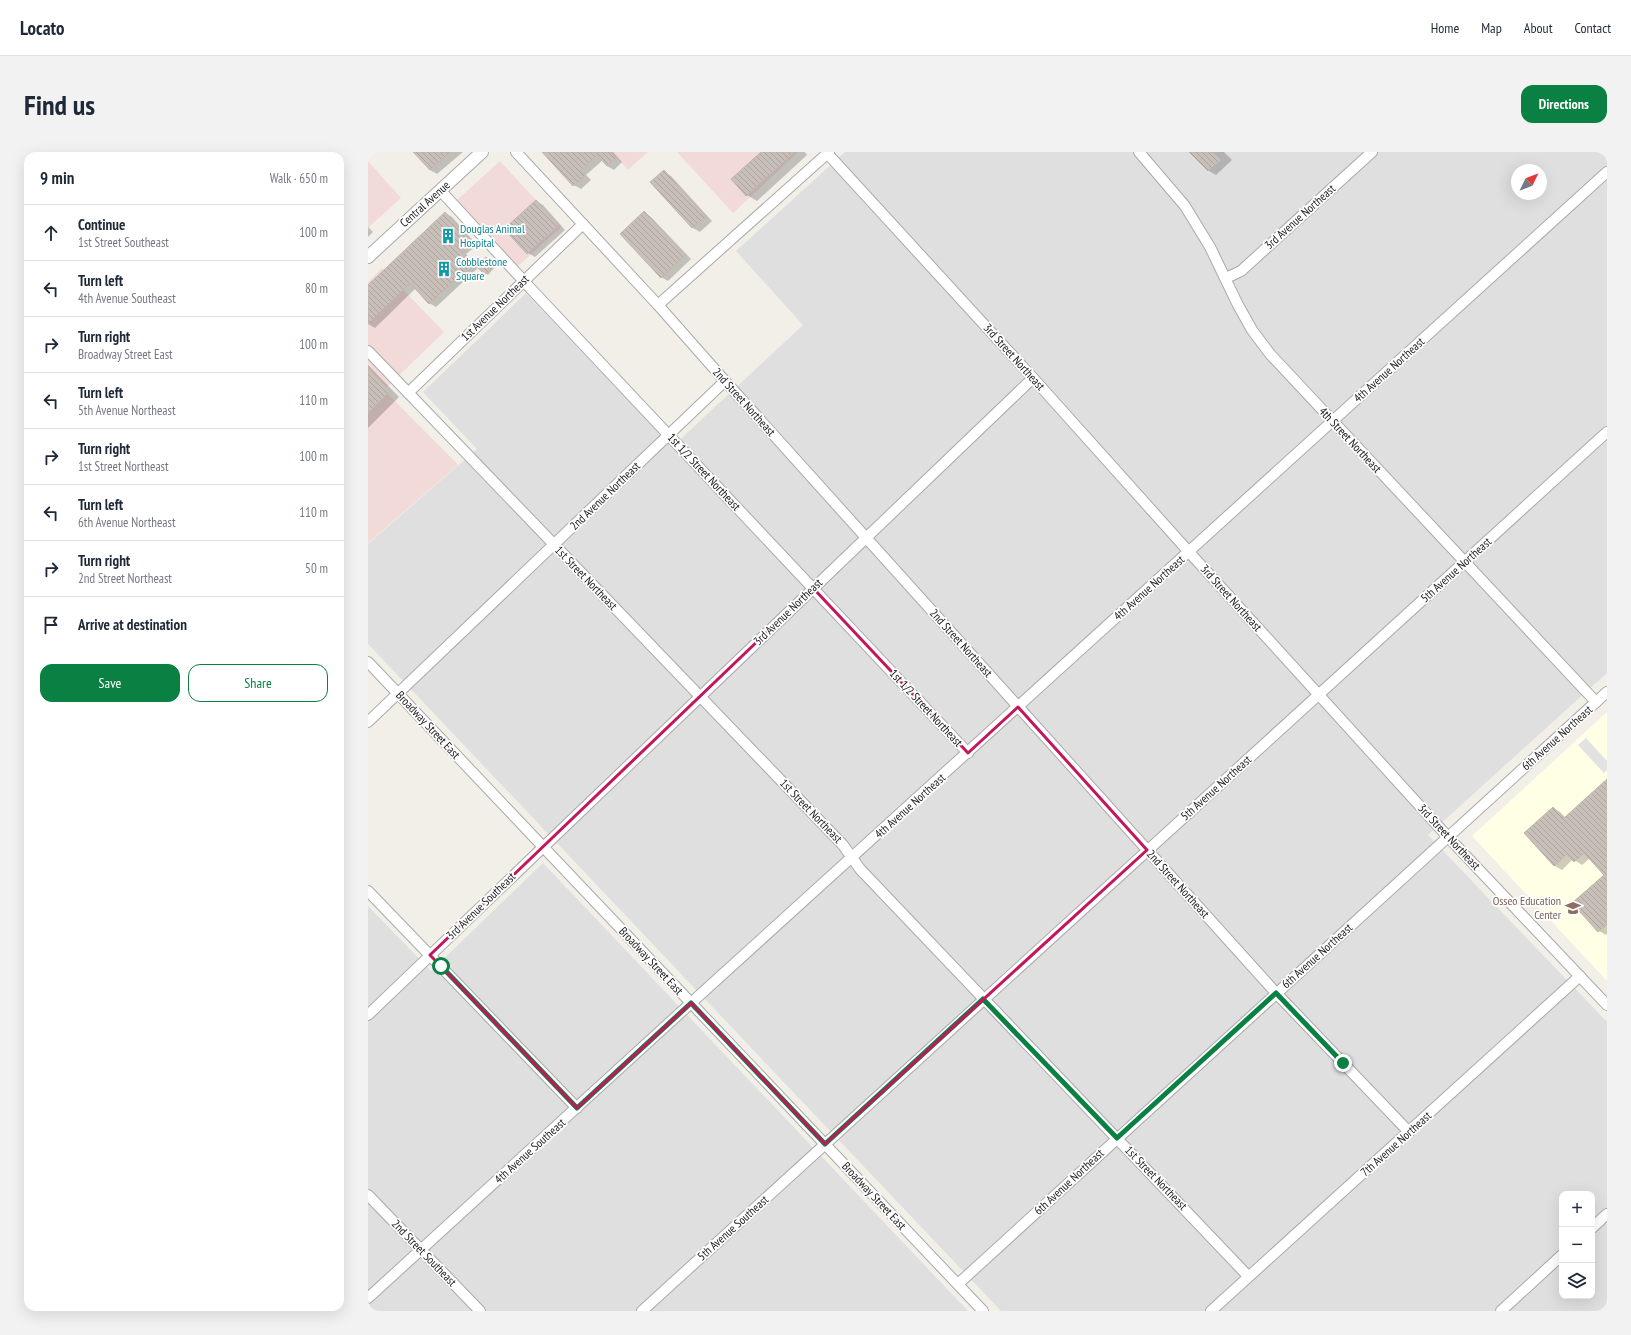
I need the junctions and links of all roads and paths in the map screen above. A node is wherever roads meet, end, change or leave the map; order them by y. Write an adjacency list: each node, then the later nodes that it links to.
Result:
1 (482, 152): 7 (street, Central Avenue)
2 (516, 152): 8 (street, 2nd Street Northeast)
3 (827, 152): 12 (street); 14 (street, 3rd Street Northeast)
4 (1139, 152): 10 (street, 4th Street Northeast)
5 (1372, 152): 10 (street, 3rd Avenue Northeast)
6 (1607, 172): 17 (street, 4th Avenue Northeast)
7 (440, 190): 9 (street, Central Avenue); 11 (street, 1st 1/2 Street Northeast)
8 (583, 224): 11 (street, 1st Avenue Northeast); 12 (street, 2nd Street Northeast)
9 (368, 256)
10 (1226, 278): 17 (street, 4th Street Northeast)
11 (524, 281): 16 (street, 1st Avenue Northeast); 19 (street, 1st 1/2 Street Northeast)
12 (658, 305): 15 (street, 2nd Street Northeast)
13 (368, 351): 16 (street, 1st Street Northeast)
14 (1033, 378): 20 (street, 3rd Avenue Northeast); 22 (street, 3rd Street Northeast)
15 (725, 382): 19 (street, 2nd Avenue Northeast); 20 (street, 2nd Street Northeast)
16 (408, 393): 21 (street, 1st Street Northeast)
17 (1333, 422): 22 (street, 4th Avenue Northeast); 23 (street, 4th Street Northeast)
18 (1607, 432): 23 (street, 5th Avenue Northeast)
19 (668, 435): 21 (street, 2nd Avenue Northeast); 24 (street, 1st 1/2 Street Northeast)
20 (866, 537): 24 (street, 3rd Avenue Northeast); 31 (street, 2nd Street Northeast)
21 (555, 546): 27 (street, 2nd Avenue Northeast); 29 (street, 1st Street Northeast)
22 (1189, 552): 28 (street, 3rd Street Northeast); 31 (street, 4th Avenue Northeast)
23 (1464, 562): 28 (street, 5th Avenue Northeast); 30 (street, 4th Street Northeast)
24 (813, 588): 29 (street, 3rd Avenue Northeast); 33 (street, 1st 1/2 Street Northeast)
25 (368, 662): 27 (street, Broadway Street East)
26 (1607, 692): 30 (street, 6th Avenue Northeast)
27 (398, 694): 32 (street, 2nd Avenue Northeast); 35 (street, Broadway Street East)
28 (1318, 694): 34 (street, 3rd Street Northeast); 36 (street, 5th Avenue Northeast)
29 (700, 696): 35 (street, 3rd Avenue Northeast); 37 (street, 1st Street Northeast)
30 (1596, 702): 34 (street, 6th Avenue Northeast)
31 (1018, 707): 33 (street, 4th Avenue Northeast); 36 (street, 2nd Street Northeast)
32 (368, 722)
33 (968, 753): 37 (street, 4th Avenue Northeast)
34 (1448, 837): 40 (street, 3rd Street Northeast); 41 (street, 6th Avenue Northeast)
35 (543, 847): 39 (street, 3rd Avenue Southeast); 43 (street, Broadway Street East)
36 (1147, 850): 41 (street, 2nd Street Northeast); 42 (street, 5th Avenue Northeast)
37 (852, 857): 42 (street, 1st Street Northeast); 43 (street, 4th Avenue Northeast)
38 (368, 890): 39 (street)
39 (430, 955): 45 (street, 3rd Avenue Southeast); 46 (street)
40 (1580, 976): 44 (street, 3rd Street Northeast); 47 (street, 7th Avenue Northeast)
41 (1276, 993): 47 (street, 2nd Street Northeast); 48 (street, 6th Avenue Northeast)
42 (983, 999): 48 (street, 1st Street Northeast); 49 (street, 5th Avenue Northeast)
43 (691, 1003): 46 (street, 4th Avenue Southeast); 49 (street, Broadway Street East)
44 (1607, 1005)
45 (368, 1015)
46 (577, 1108): 53 (street, 4th Avenue Southeast)
47 (1409, 1132): 55 (street, 7th Avenue Northeast)
48 (1117, 1138): 55 (street, 1st Street Northeast); 56 (street, 6th Avenue Northeast)
49 (825, 1144): 56 (street, Broadway Street East); 59 (street, 5th Avenue Southeast)
50 (368, 1195): 53 (street, 2nd Street Southeast)
51 (1607, 1214): 52 (street)
52 (1593, 1227)
53 (422, 1249): 57 (street, 4th Avenue Southeast); 58 (street, 2nd Street Southeast)
54 (1559, 1258): 62 (street)
55 (1248, 1276): 61 (street, 7th Avenue Northeast)
56 (958, 1284): 60 (street, Broadway Street East)
57 (368, 1298)
58 (480, 1311)
59 (642, 1311)
60 (983, 1311)
61 (1211, 1311)
62 (1501, 1311)

